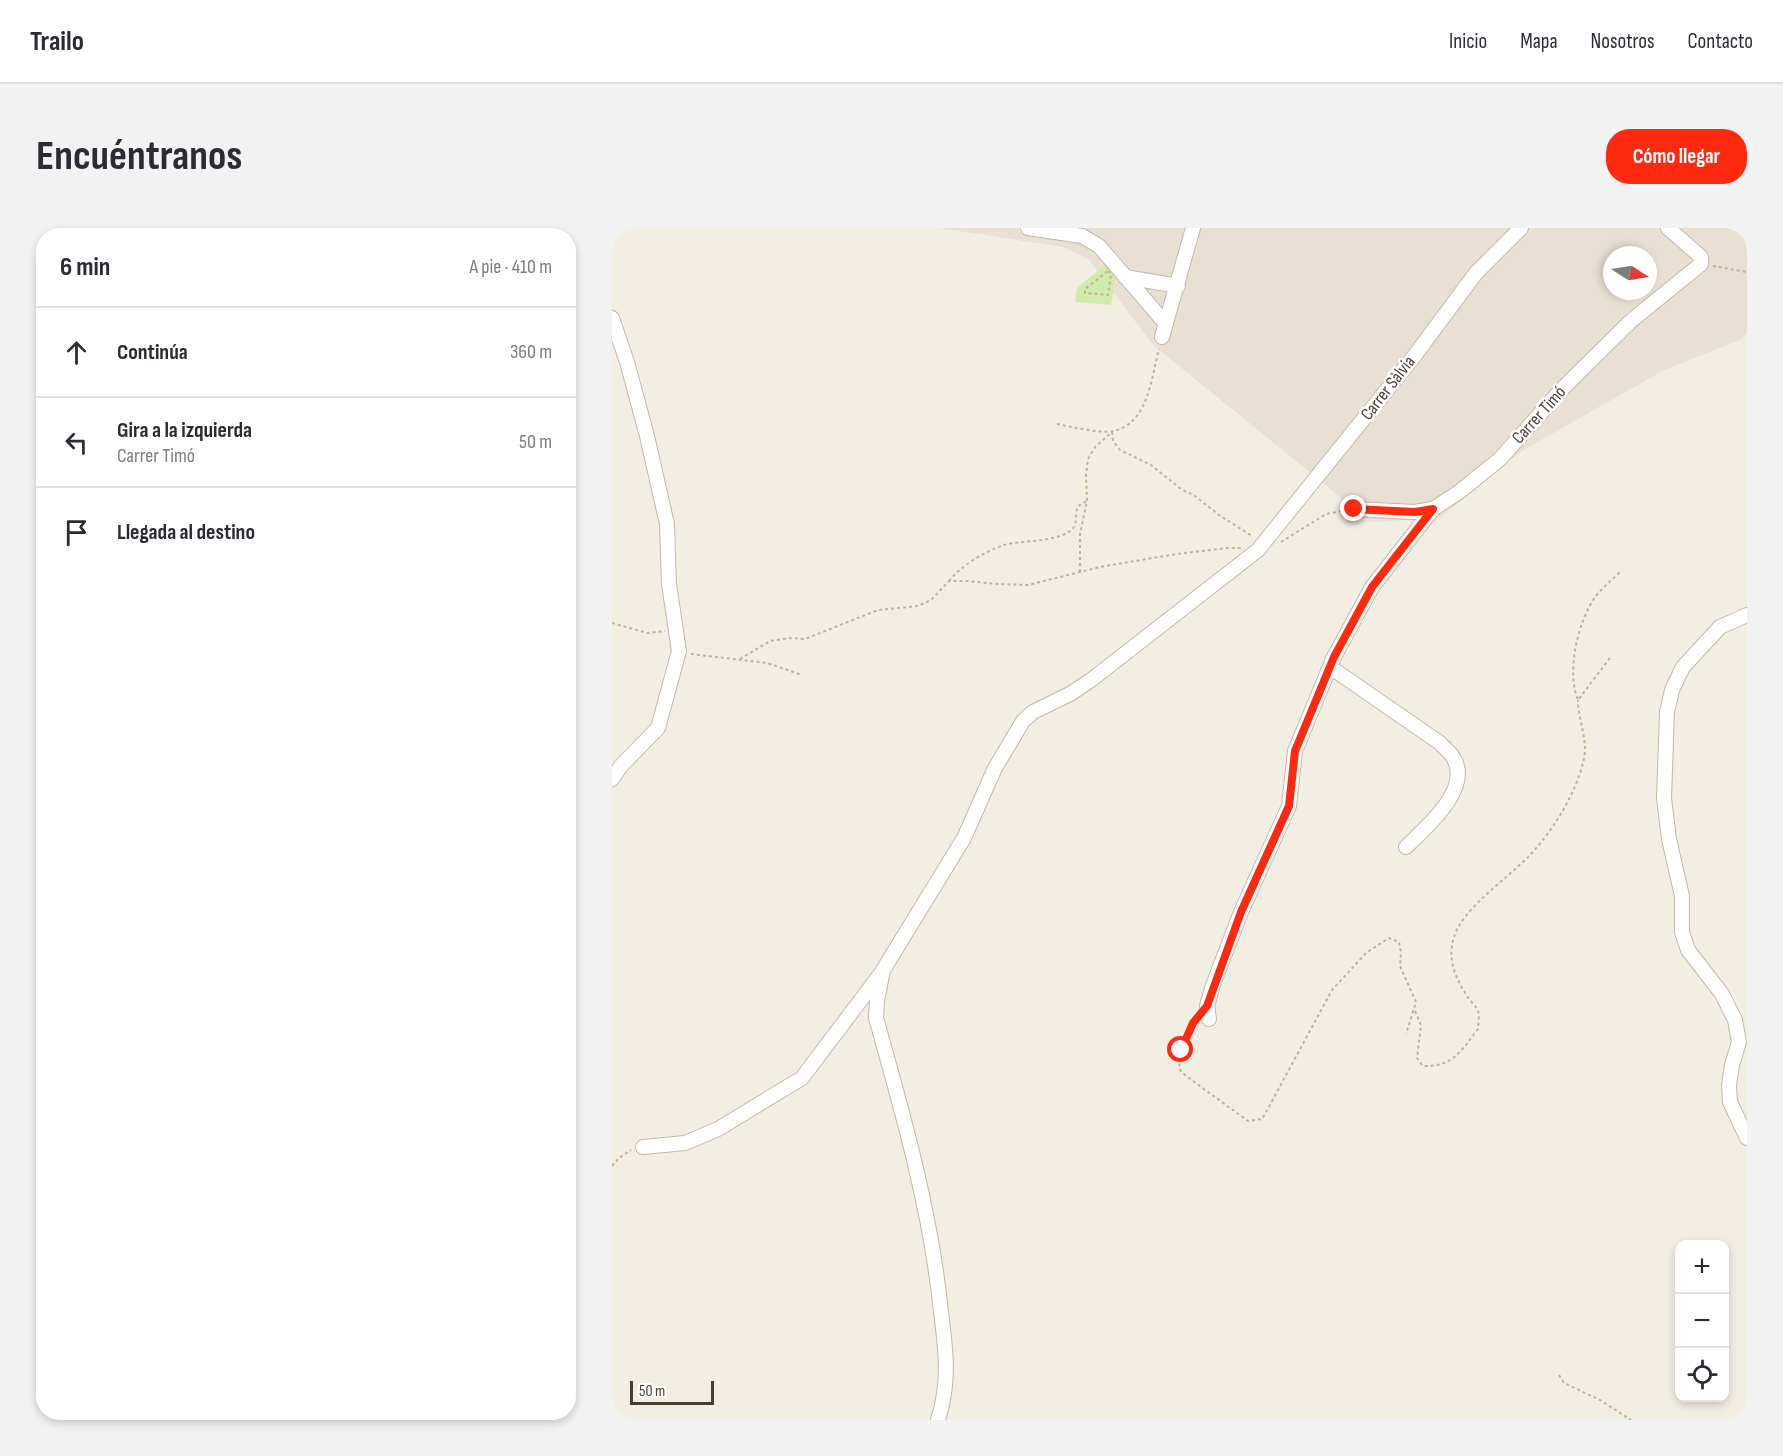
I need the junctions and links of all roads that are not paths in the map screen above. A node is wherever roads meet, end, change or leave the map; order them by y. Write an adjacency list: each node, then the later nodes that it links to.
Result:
1 (1193, 228): 7 (street)
2 (1521, 228): 16 (street, Carrer Sàlvia)
3 (1668, 228): 11 (street, Carrer Timó)
4 (1037, 229): 5 (street)
5 (1065, 231): 6 (street)
6 (1125, 277): 7 (street); 8 (street)
7 (1171, 285): 8 (street); 8 (street)
8 (1151, 308)
9 (612, 318): 14 (street)
10 (1354, 509): 11 (street, Carrer Timó)
11 (1433, 509): 13 (street)
12 (1747, 615): 18 (street)
13 (1330, 668): 15 (street); 17 (street)
14 (612, 780)
15 (1406, 847)
16 (883, 970): 19 (street, Carrer Sàlvia); 20 (street)
17 (1208, 1012)
18 (1747, 1138)
19 (643, 1147)
20 (939, 1420)

